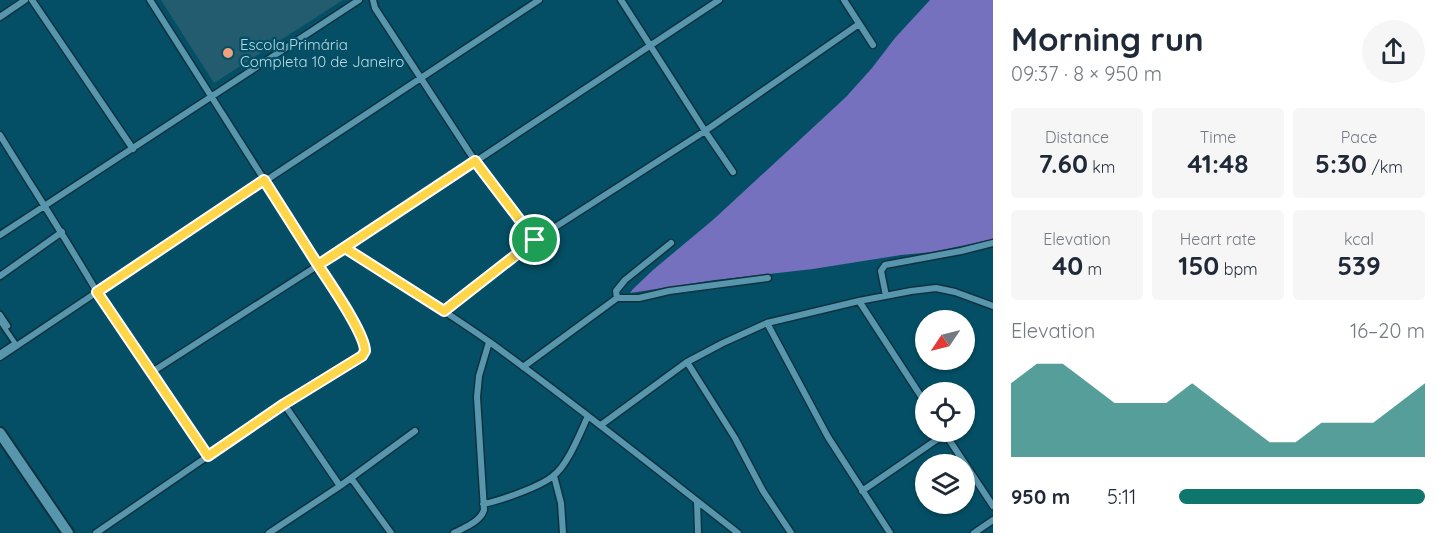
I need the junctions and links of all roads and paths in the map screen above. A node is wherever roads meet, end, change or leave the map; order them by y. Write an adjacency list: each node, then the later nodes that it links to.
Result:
1 (25, 0): 10 (street)
2 (32, 0): 18 (street)
3 (150, 0): 15 (street)
4 (359, 0): 15 (street)
5 (374, 0): 14 (street)
6 (539, 0): 14 (street)
7 (621, 0): 13 (street)
8 (719, 0): 13 (street)
9 (844, 0): 11 (street)
10 (0, 17)
11 (859, 24): 12 (street); 16 (street)
12 (873, 45)
13 (651, 46): 16 (street); 19 (street)
14 (420, 78): 19 (street); 21 (street)
15 (212, 96): 18 (street); 21 (street)
16 (705, 130): 20 (street); 25 (street)
17 (0, 135): 22 (street)
18 (133, 149): 22 (street)
19 (475, 161): 25 (street); 28 (street)
20 (733, 172)
21 (264, 180): 29 (street); 32 (street)
22 (44, 207): 23 (street); 24 (street)
23 (62, 232): 30 (street); 32 (street)
24 (0, 235)
25 (535, 240): 37 (street)
26 (671, 243): 34 (street)
27 (993, 243): 33 (street)
28 (345, 248): 29 (street); 37 (street)
29 (318, 265): 46 (street); 48 (street)
30 (0, 276)
31 (768, 278): 34 (street)
32 (97, 292): 43 (street); 46 (street)
33 (886, 296): 35 (street); 36 (street)
34 (616, 298): 45 (street)
35 (859, 301): 40 (street); 47 (street)
36 (993, 306)
37 (444, 311): 42 (street)
38 (0, 314): 41 (lane)
39 (0, 321): 41 (lane)
40 (767, 323): 44 (street); 59 (street)
41 (2, 329): 43 (lane)
42 (489, 342): 45 (street); 61 (street)
43 (0, 355)
44 (687, 362): 50 (street); 72 (street)
45 (523, 367): 49 (street)
46 (152, 372): 55 (street)
47 (915, 387)
48 (284, 404): 55 (street); 58 (street)
49 (588, 416): 50 (street); 56 (street)
50 (601, 426): 60 (street)
51 (415, 431): 57 (street)
52 (0, 433): 64 (street)
53 (931, 442): 59 (street)
54 (950, 442): 62 (street)
55 (208, 456): 65 (street)
56 (554, 476): 61 (street); 69 (street)
57 (351, 478): 58 (street); 67 (street)
58 (340, 486): 66 (street)
59 (862, 491): 73 (street)
60 (697, 501): 70 (street); 71 (street)
61 (483, 504): 68 (street)
62 (993, 506)
63 (993, 520): 74 (street)
64 (68, 533)
65 (96, 533)
66 (269, 533)
67 (391, 533)
68 (454, 533)
69 (563, 533)
70 (698, 533)
71 (738, 533)
72 (791, 533)
73 (890, 533)
74 (974, 533)

